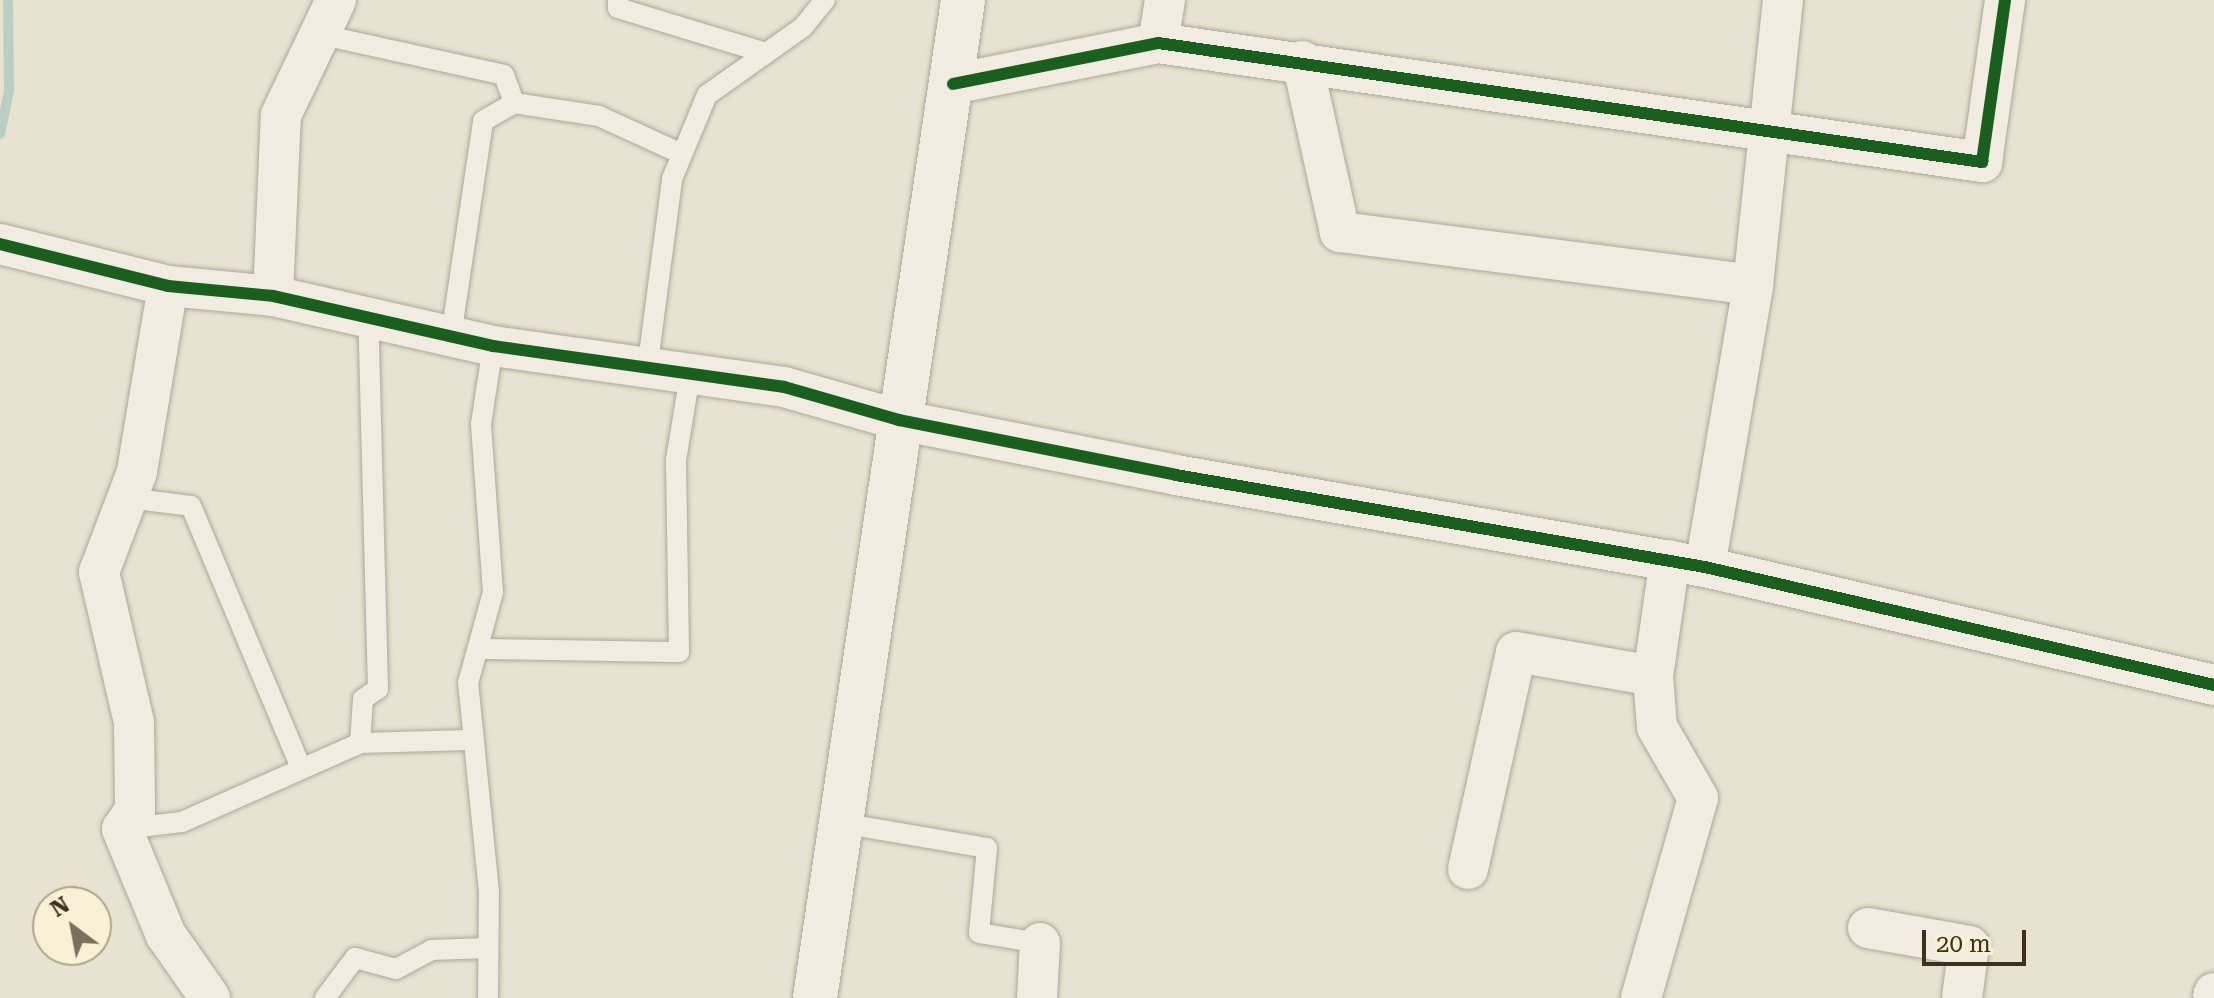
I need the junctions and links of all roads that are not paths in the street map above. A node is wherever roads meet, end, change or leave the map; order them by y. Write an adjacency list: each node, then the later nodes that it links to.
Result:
1 (618, 0): 9 (lane)
2 (825, 0): 9 (lane)
3 (963, 0): 11 (street)
4 (1165, 0): 8 (street)
5 (1783, 0): 13 (street)
6 (2005, 0): 13 (street)
7 (327, 17): 12 (lane); 18 (street)
8 (1158, 43): 10 (street); 11 (street)
9 (766, 53): 14 (lane)
10 (1302, 61): 13 (street); 16 (street)
11 (953, 84): 24 (street)
12 (514, 103): 14 (lane); 20 (lane)
13 (1768, 126): 16 (street)
14 (682, 154): 22 (lane)
15 (0, 244): 17 (street)
16 (1753, 285): 26 (street)
17 (168, 286): 18 (street); 25 (street)
18 (273, 296): 19 (street)
19 (368, 316): 20 (street); 31 (lane)
20 (451, 336): 21 (street)
21 (493, 346): 22 (street); 27 (lane)
22 (647, 370): 23 (street)
23 (690, 375): 24 (street); 27 (lane)
24 (899, 420): 26 (street); 33 (street)
25 (127, 498): 32 (lane); 34 (street)
26 (1688, 564): 28 (street); 29 (street)
27 (483, 649): 30 (lane)
28 (1653, 676): 35 (street); 44 (street)
29 (2214, 685)
30 (469, 740): 31 (lane); 38 (lane)
31 (360, 743): 32 (lane)
32 (300, 765): 34 (lane)
33 (841, 823): 37 (lane); 42 (street)
34 (122, 829): 39 (street)
35 (1468, 869)
36 (1868, 928): 45 (street)
37 (1040, 943): 43 (street)
38 (488, 948): 40 (lane); 41 (lane)
39 (210, 998)
40 (325, 998)
41 (488, 998)
42 (815, 998)
43 (1037, 998)
44 (1641, 998)
45 (1962, 998)

